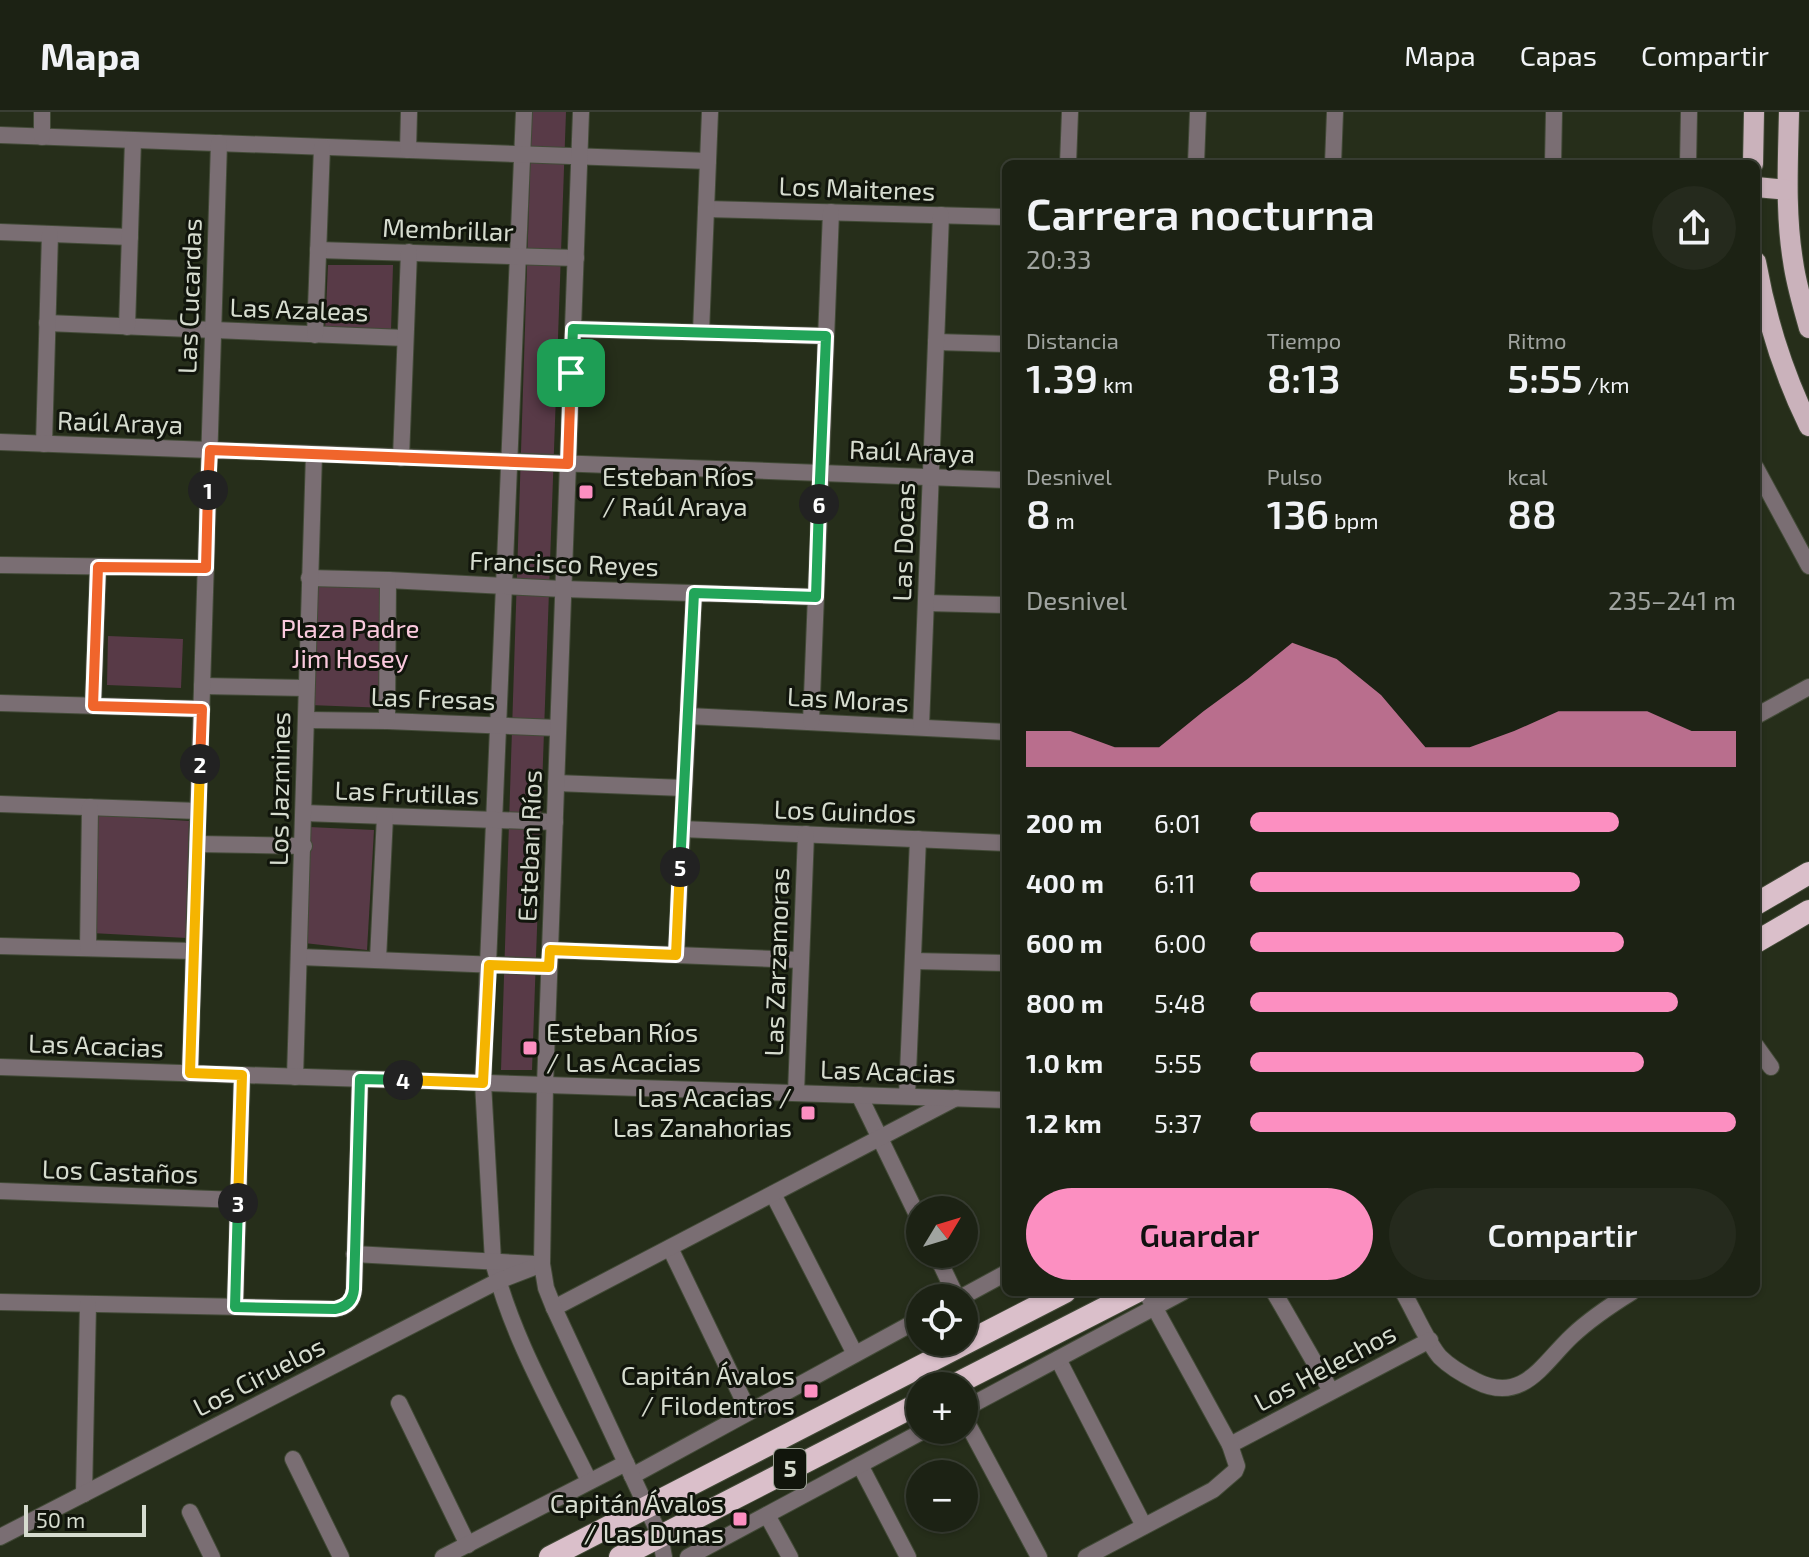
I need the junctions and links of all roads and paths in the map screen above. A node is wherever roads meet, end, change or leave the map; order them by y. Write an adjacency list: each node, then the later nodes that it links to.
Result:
1 (42, 112): 14 (street)
2 (409, 112): 18 (street)
3 (524, 112): 19 (street, Esteban Ríos)
4 (581, 112): 20 (street, Esteban Ríos)
5 (710, 112): 27 (street)
6 (1070, 112): 21 (street)
7 (1198, 112): 22 (street)
8 (1335, 112): 23 (street)
9 (1554, 112): 24 (street)
10 (1689, 112): 25 (street)
11 (1754, 112): 26 (main road)
12 (1789, 112): 29 (main road)
13 (0, 135): 14 (street)
14 (42, 137): 15 (street)
15 (133, 140): 16 (street); 36 (street)
16 (219, 143): 17 (street); 47 (street, Las Cucardas)
17 (322, 147): 18 (street); 37 (street)
18 (408, 150): 19 (street)
19 (522, 154): 20 (street); 39 (street, Esteban Ríos)
20 (579, 156): 27 (street); 40 (street, Esteban Ríos)
21 (1068, 160)
22 (1196, 160)
23 (1333, 160)
24 (1553, 160)
25 (1688, 160)
26 (1753, 160)
27 (708, 161): 30 (street)
28 (1760, 187): 29 (main road)
29 (1787, 190): 45 (main road)
30 (706, 209): 31 (street, Los Maitenes); 48 (street)
31 (831, 212): 32 (street, Los Maitenes); 50 (street)
32 (941, 215): 33 (street, Los Maitenes); 52 (street, Las Docas)
33 (1002, 217)
34 (0, 232): 35 (street)
35 (50, 234): 36 (street); 42 (street)
36 (130, 237): 43 (street)
37 (318, 250): 38 (street, Membrillar); 49 (street)
38 (409, 252): 39 (street, Membrillar); 51 (street)
39 (519, 256): 40 (street, Membrillar); 60 (street, Esteban Ríos)
40 (576, 258): 46 (street, Esteban Ríos)
41 (1760, 294): 44 (main road)
42 (47, 323): 43 (street, Las Azaleas); 56 (street)
43 (127, 327): 47 (street, Las Azaleas)
44 (1764, 327): 54 (main road)
45 (1809, 328)
46 (573, 329): 48 (street); 61 (street, Esteban Ríos)
47 (213, 330): 49 (street, Las Azaleas); 57 (street, Las Cucardas)
48 (701, 332): 50 (street)
49 (315, 335): 51 (street, Las Azaleas)
50 (826, 336): 62 (street)
51 (405, 338): 59 (street)
52 (936, 342): 53 (street); 64 (street, Las Docas)
53 (1002, 344)
54 (1809, 426)
55 (0, 442): 56 (street, Raúl Araya)
56 (44, 444): 57 (street, Raúl Araya)
57 (210, 450): 58 (street, Raúl Araya); 69 (street, Las Cucardas)
58 (314, 454): 59 (street, Raúl Araya); 70 (street, Los Jazmines)
59 (401, 458): 60 (street, Raúl Araya)
60 (510, 462): 61 (street, Raúl Araya); 72 (street, Esteban Ríos)
61 (568, 464): 62 (street, Raúl Araya); 73 (street, Esteban Ríos)
62 (821, 473): 64 (street, Raúl Araya); 75 (street)
63 (1760, 475): 67 (street)
64 (931, 477): 65 (street, Raúl Araya); 76 (street, Las Docas)
65 (1002, 480)
66 (0, 565): 68 (street)
67 (1809, 566)
68 (98, 567): 69 (street); 82 (street)
69 (206, 568): 78 (street, Las Cucardas)
70 (309, 578): 71 (street, Francisco Reyes); 80 (street, Los Jazmines)
71 (388, 580): 72 (street, Francisco Reyes); 87 (street)
72 (505, 586): 73 (street, Francisco Reyes); 89 (street, Esteban Ríos)
73 (563, 589): 74 (street, Francisco Reyes); 91 (street, Esteban Ríos)
74 (694, 593): 75 (street, Francisco Reyes); 85 (street)
75 (816, 597): 88 (street)
76 (926, 603): 77 (street); 90 (street, Las Docas)
77 (1002, 605)
78 (202, 686): 80 (street); 83 (street, Las Cucardas)
79 (1809, 687): 84 (street)
80 (306, 688): 86 (street, Los Jazmines)
81 (0, 703): 82 (street)
82 (93, 706): 83 (street)
83 (202, 709): 97 (street, Las Cucardas)
84 (1760, 714)
85 (688, 716): 88 (street, Las Moras); 94 (street)
86 (306, 720): 87 (street, Las Fresas); 98 (street, Los Jazmines)
87 (387, 721): 89 (street, Las Fresas)
88 (811, 722): 90 (street, Las Moras)
89 (499, 726): 91 (street, Las Fresas); 100 (street, Esteban Ríos)
90 (921, 727): 92 (street, Las Moras)
91 (558, 728): 93 (street, Esteban Ríos)
92 (1002, 732)
93 (556, 783): 94 (street); 101 (street, Esteban Ríos)
94 (684, 788): 102 (street)
95 (0, 804): 96 (street)
96 (90, 807): 97 (street); 113 (street)
97 (198, 811): 106 (street, Las Cucardas)
98 (304, 813): 99 (street, Las Frutillas); 107 (street, Los Jazmines)
99 (385, 816): 100 (street, Las Frutillas); 118 (street)
100 (495, 820): 101 (street, Las Frutillas); 122 (street, Esteban Ríos)
101 (555, 822): 117 (street, Esteban Ríos)
102 (682, 829): 103 (street, Los Guindos); 115 (street)
103 (806, 834): 104 (street, Los Guindos); 119 (street, Las Zarzamoras)
104 (918, 839): 105 (street, Los Guindos); 120 (street)
105 (1002, 843)
106 (197, 844): 107 (street); 114 (street, Las Cucardas)
107 (304, 846): 116 (street, Los Jazmines)
108 (1809, 873): 109 (highway)
109 (1760, 902)
110 (1809, 911): 111 (highway)
111 (1760, 940)
112 (0, 946): 113 (street)
113 (88, 948): 114 (street)
114 (194, 951): 126 (street, Las Cucardas)
115 (676, 955): 117 (street); 119 (street)
116 (300, 957): 118 (street); 128 (street, Los Jazmines)
117 (550, 958): 122 (street); 131 (street, Esteban Ríos)
118 (378, 959): 122 (street)
119 (801, 960): 132 (street, Las Zarzamoras)
120 (913, 961): 121 (street); 134 (street)
121 (1002, 963)
122 (489, 965): 130 (street, Esteban Ríos)
123 (1760, 1052): 125 (street)
124 (0, 1067): 126 (street, Las Acacias)
125 (1771, 1067)
126 (190, 1073): 127 (street, Las Acacias)
127 (242, 1075): 128 (street, Las Acacias); 141 (street)
128 (295, 1077): 129 (street, Las Acacias)
129 (360, 1079): 130 (street, Las Acacias); 143 (street)
130 (483, 1083): 131 (street, Las Acacias); 144 (street, Esteban Ríos)
131 (545, 1085): 132 (street, Las Acacias); 145 (street, Esteban Ríos)
132 (796, 1093): 133 (street, Las Acacias)
133 (859, 1095): 134 (street, Las Acacias); 137 (street)
134 (907, 1096): 135 (street, Las Acacias)
135 (956, 1098): 136 (street, Las Acacias); 137 (street)
136 (1002, 1100)
137 (880, 1138): 139 (street); 140 (street)
138 (0, 1191): 141 (street, Los Castaños)
139 (773, 1194): 142 (street); 161 (street)
140 (908, 1196)
141 (238, 1200): 157 (street)
142 (670, 1248): 158 (street); 168 (street)
143 (354, 1254): 144 (street); 157 (street)
144 (493, 1261): 145 (street); 147 (street, Esteban Ríos)
145 (542, 1264): 147 (street, Los Ciruelos); 158 (street, Esteban Ríos)
146 (1002, 1275): 148 (street)
147 (498, 1281): 175 (street, Esteban Ríos); 176 (street, Los Ciruelos)
148 (978, 1288)
149 (1057, 1296): 177 (highway, 5)
150 (1128, 1296): 163 (highway)
151 (1276, 1296): 164 (street)
152 (1405, 1296): 160 (street)
153 (1626, 1296): 160 (street, Los Helechos)
154 (1150, 1300): 162 (street); 171 (street)
155 (0, 1302): 156 (street)
156 (88, 1304): 157 (street); 176 (street)
157 (235, 1307)
158 (554, 1308): 174 (street, Esteban Ríos)
159 (906, 1327): 161 (street)
160 (1430, 1340): 164 (street, Los Helechos)
161 (855, 1354): 168 (street)
162 (1058, 1359): 165 (street); 180 (street)
163 (978, 1373)
164 (1331, 1391): 171 (street, Los Helechos)
165 (978, 1402)
166 (399, 1403): 182 (street)
167 (906, 1411): 183 (highway, 5)
168 (749, 1412): 174 (street)
169 (906, 1440): 173 (street)
170 (978, 1443): 192 (street)
171 (1230, 1445): 180 (street)
172 (293, 1459): 185 (street)
173 (860, 1465): 179 (street); 191 (street)
174 (629, 1469): 175 (street); 177 (street, Esteban Ríos)
175 (589, 1481): 182 (street)
176 (84, 1494): 181 (street, Los Ciruelos)
177 (647, 1507): 183 (street, Esteban Ríos); 187 (highway, 5)
178 (190, 1512): 184 (street)
179 (767, 1515): 189 (street); 190 (street)
180 (1144, 1526): 193 (street)
181 (0, 1537)
182 (468, 1545): 186 (street)
183 (662, 1547): 188 (highway, 5)
184 (212, 1557)
185 (341, 1557)
186 (443, 1557)
187 (550, 1557)
188 (620, 1557)
189 (688, 1557)
190 (790, 1557)
191 (908, 1557)
192 (1039, 1557)
193 (1086, 1557)

